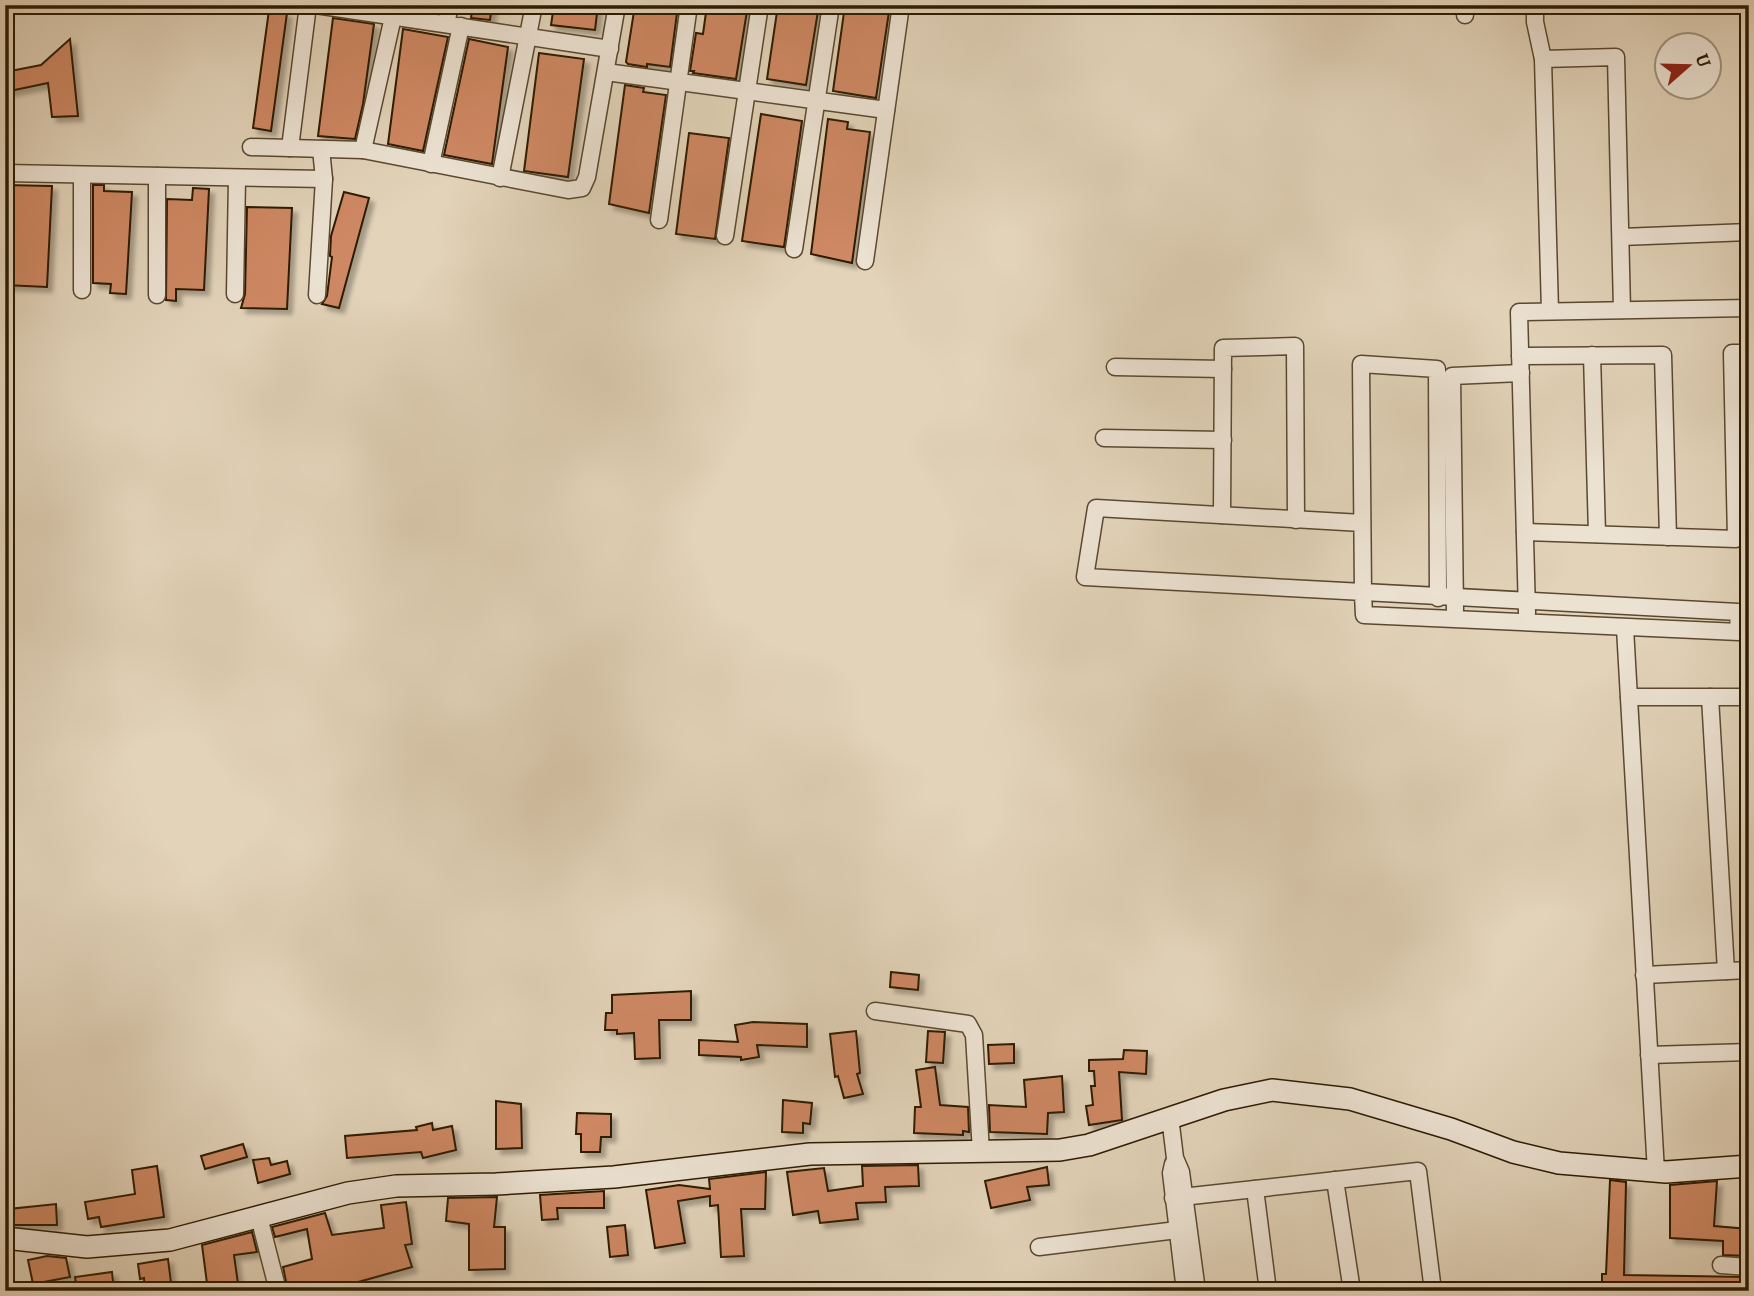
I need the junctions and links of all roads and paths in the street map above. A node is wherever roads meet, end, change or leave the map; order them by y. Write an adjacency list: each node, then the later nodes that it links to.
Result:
1 (308, 5): 23 (street)
2 (316, 5): 11 (street)
3 (450, 5): 13 (street)
4 (534, 5): 14 (street)
5 (617, 5): 15 (street)
6 (689, 5): 18 (street)
7 (760, 5): 19 (street)
8 (831, 5): 20 (street)
9 (901, 5): 21 (street)
10 (1535, 5): 16 (street)
11 (368, 9): 12 (street)
12 (393, 17): 13 (street); 25 (street)
13 (453, 25): 14 (street); 26 (street)
14 (530, 37): 15 (street); 31 (street)
15 (610, 49): 17 (street)
16 (1543, 60): 36 (street); 45 (street)
17 (606, 72): 18 (street); 31 (street)
18 (679, 81): 19 (street); 33 (street)
19 (747, 91): 20 (street); 35 (street)
20 (817, 100): 21 (street); 37 (street)
21 (886, 110): 38 (street)
22 (251, 147): 23 (street)
23 (290, 148): 24 (street)
24 (321, 149): 25 (street); 32 (street)
25 (363, 150): 26 (street)
26 (431, 164): 31 (street)
27 (5, 173): 28 (street)
28 (82, 175): 29 (street); 39 (street)
29 (157, 176): 30 (street); 41 (street)
30 (237, 177): 32 (street); 40 (street)
31 (500, 178)
32 (324, 179): 42 (street)
33 (659, 220)
34 (1749, 232): 36 (street)
35 (725, 236)
36 (1621, 237): 44 (street)
37 (794, 249)
38 (865, 261)
39 (82, 290)
40 (235, 294)
41 (157, 295)
42 (317, 295)
43 (1749, 308): 44 (street)
44 (1622, 310): 45 (street)
45 (1550, 311): 48 (street)
46 (1749, 353): 59 (street)
47 (1592, 355): 48 (street); 58 (street); 59 (street)
48 (1520, 356): 51 (street)
49 (1115, 367): 50 (street)
50 (1223, 369): 53 (street); 55 (street)
51 (1521, 373): 57 (street); 62 (street)
52 (1104, 438): 53 (street)
53 (1223, 440): 54 (street)
54 (1222, 515): 55 (street); 60 (street)
55 (1296, 520): 56 (street)
56 (1363, 523): 60 (street); 61 (street)
57 (1525, 532): 58 (street); 63 (street)
58 (1597, 534): 59 (street)
59 (1668, 537)
60 (1363, 594): 61 (street); 64 (street)
61 (1438, 598): 62 (street)
62 (1455, 599): 63 (street); 64 (street)
63 (1527, 602): 65 (street); 66 (street)
64 (1456, 619): 65 (street)
65 (1527, 622): 66 (street)
66 (1625, 628): 67 (street)
67 (1629, 697): 68 (street); 72 (street)
68 (1710, 697): 69 (street); 71 (street)
69 (1741, 697)
70 (1749, 970): 71 (street)
71 (1726, 971): 72 (street)
72 (1644, 975): 75 (street)
73 (875, 1011): 77 (street)
74 (1749, 1052): 75 (street)
75 (1649, 1055): 79 (street)
76 (1170, 1117): 77 (street); 79 (street); 82 (street)
77 (981, 1152): 83 (street)
78 (1749, 1166): 79 (street)
79 (1656, 1172)
80 (1335, 1180): 81 (street); 93 (street); 94 (street)
81 (1255, 1189): 82 (street); 92 (street)
82 (1179, 1197): 84 (street); 91 (street)
83 (259, 1217): 85 (street); 89 (street)
84 (1177, 1230): 86 (street); 90 (street)
85 (5, 1238)
86 (1039, 1247)
87 (1721, 1265): 88 (street)
88 (1749, 1267)
89 (278, 1291)
90 (1185, 1291)
91 (1197, 1291)
92 (1268, 1291)
93 (1352, 1291)
94 (1433, 1291)

